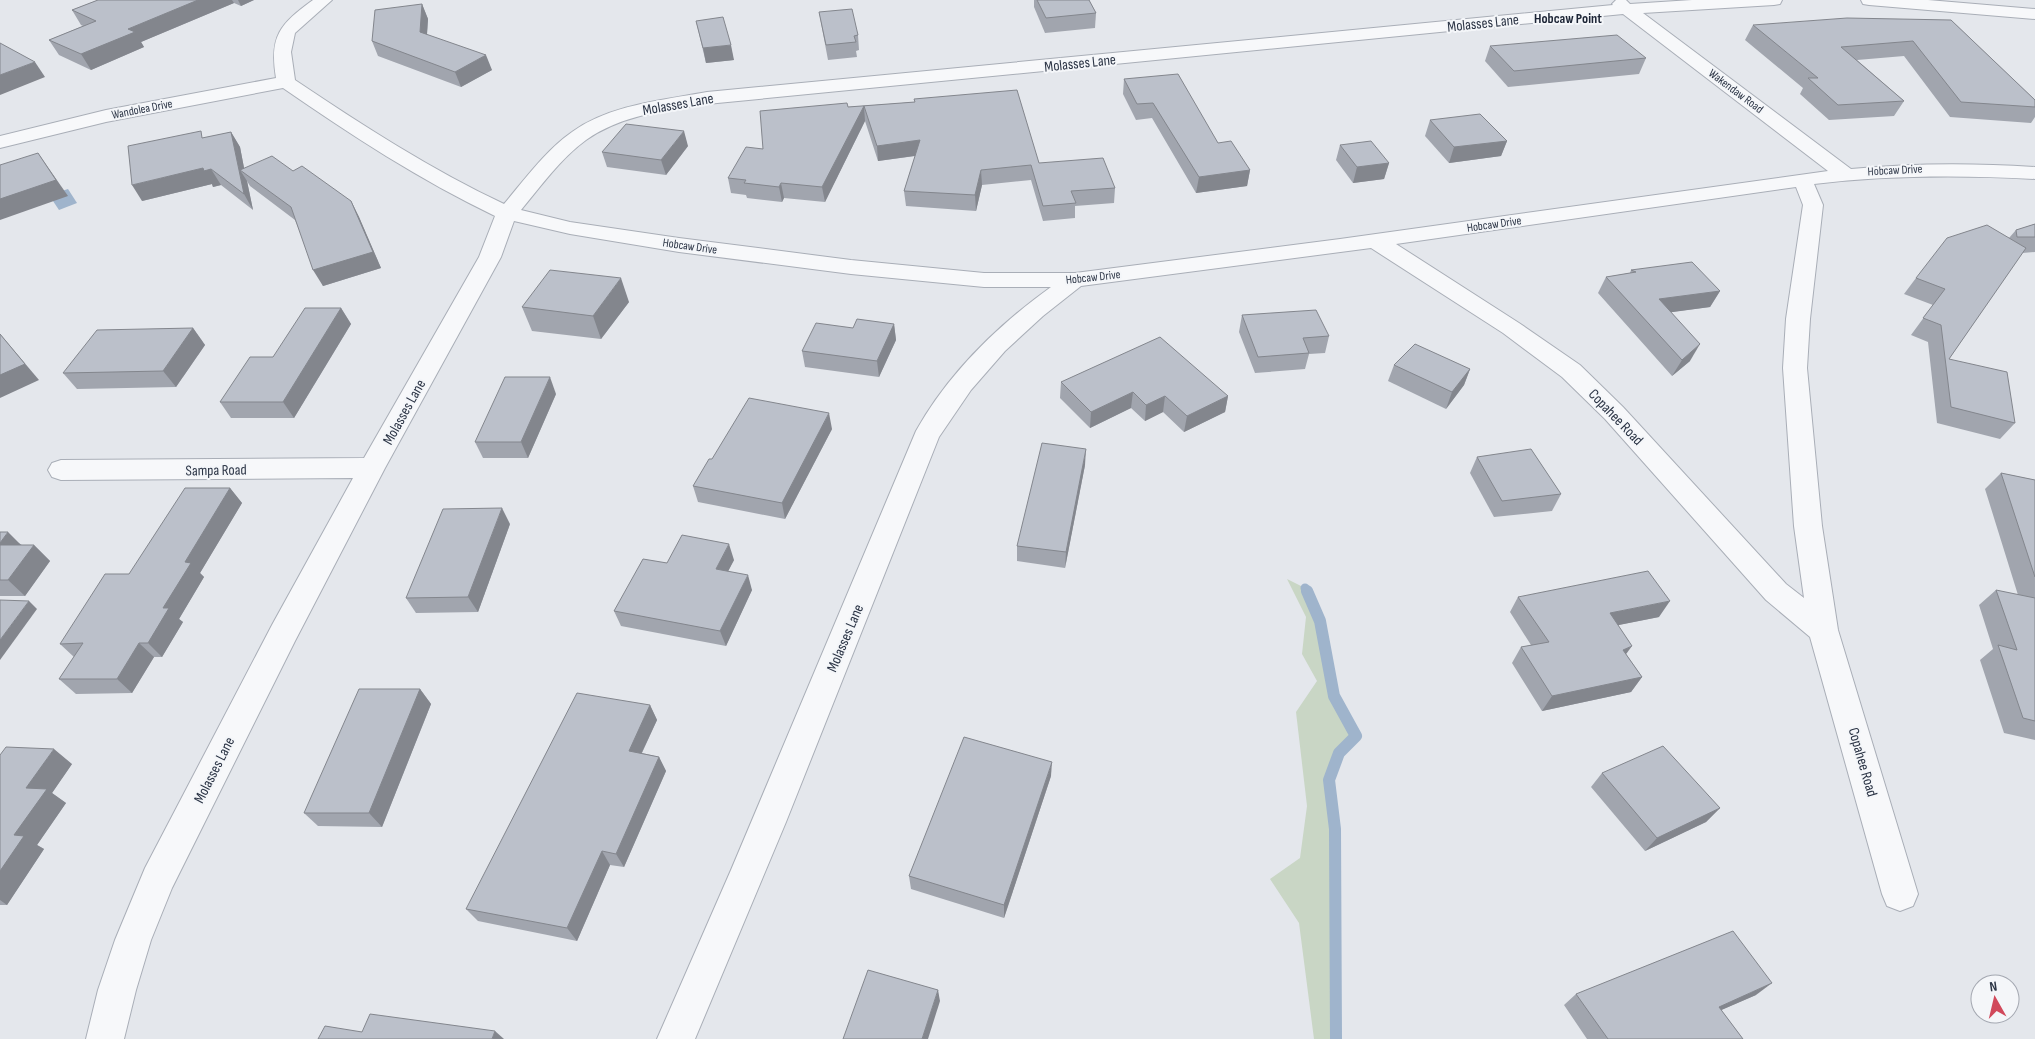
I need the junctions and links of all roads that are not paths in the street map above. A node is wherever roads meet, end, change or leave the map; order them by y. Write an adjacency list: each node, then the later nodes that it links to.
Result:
1 (324, 0): 6 (street)
2 (1774, 0): 4 (street, Molasses Lane)
3 (1868, 0): 5 (street)
4 (1621, 5): 8 (street, Wakendaw Road); 11 (street, Molasses Lane)
5 (2035, 14)
6 (286, 82): 7 (street, Wandolea Drive); 11 (street, Hobcaw Drive)
7 (0, 142)
8 (1844, 173): 9 (street, Hobcaw Drive); 10 (street, Hobcaw Drive)
9 (2035, 173)
10 (1802, 180): 12 (street, Hobcaw Drive); 16 (street, Copahee Road)
11 (507, 213): 13 (street, Hobcaw Drive); 14 (street, Molasses Lane)
12 (1376, 242): 13 (street, Hobcaw Drive); 16 (street, Copahee Road)
13 (1075, 280): 19 (street, Molasses Lane)
14 (372, 468): 15 (street, Sampa Road); 18 (street, Molasses Lane)
15 (61, 470)
16 (1822, 630): 17 (street, Copahee Road)
17 (1900, 894)
18 (105, 1039)
19 (676, 1039)

